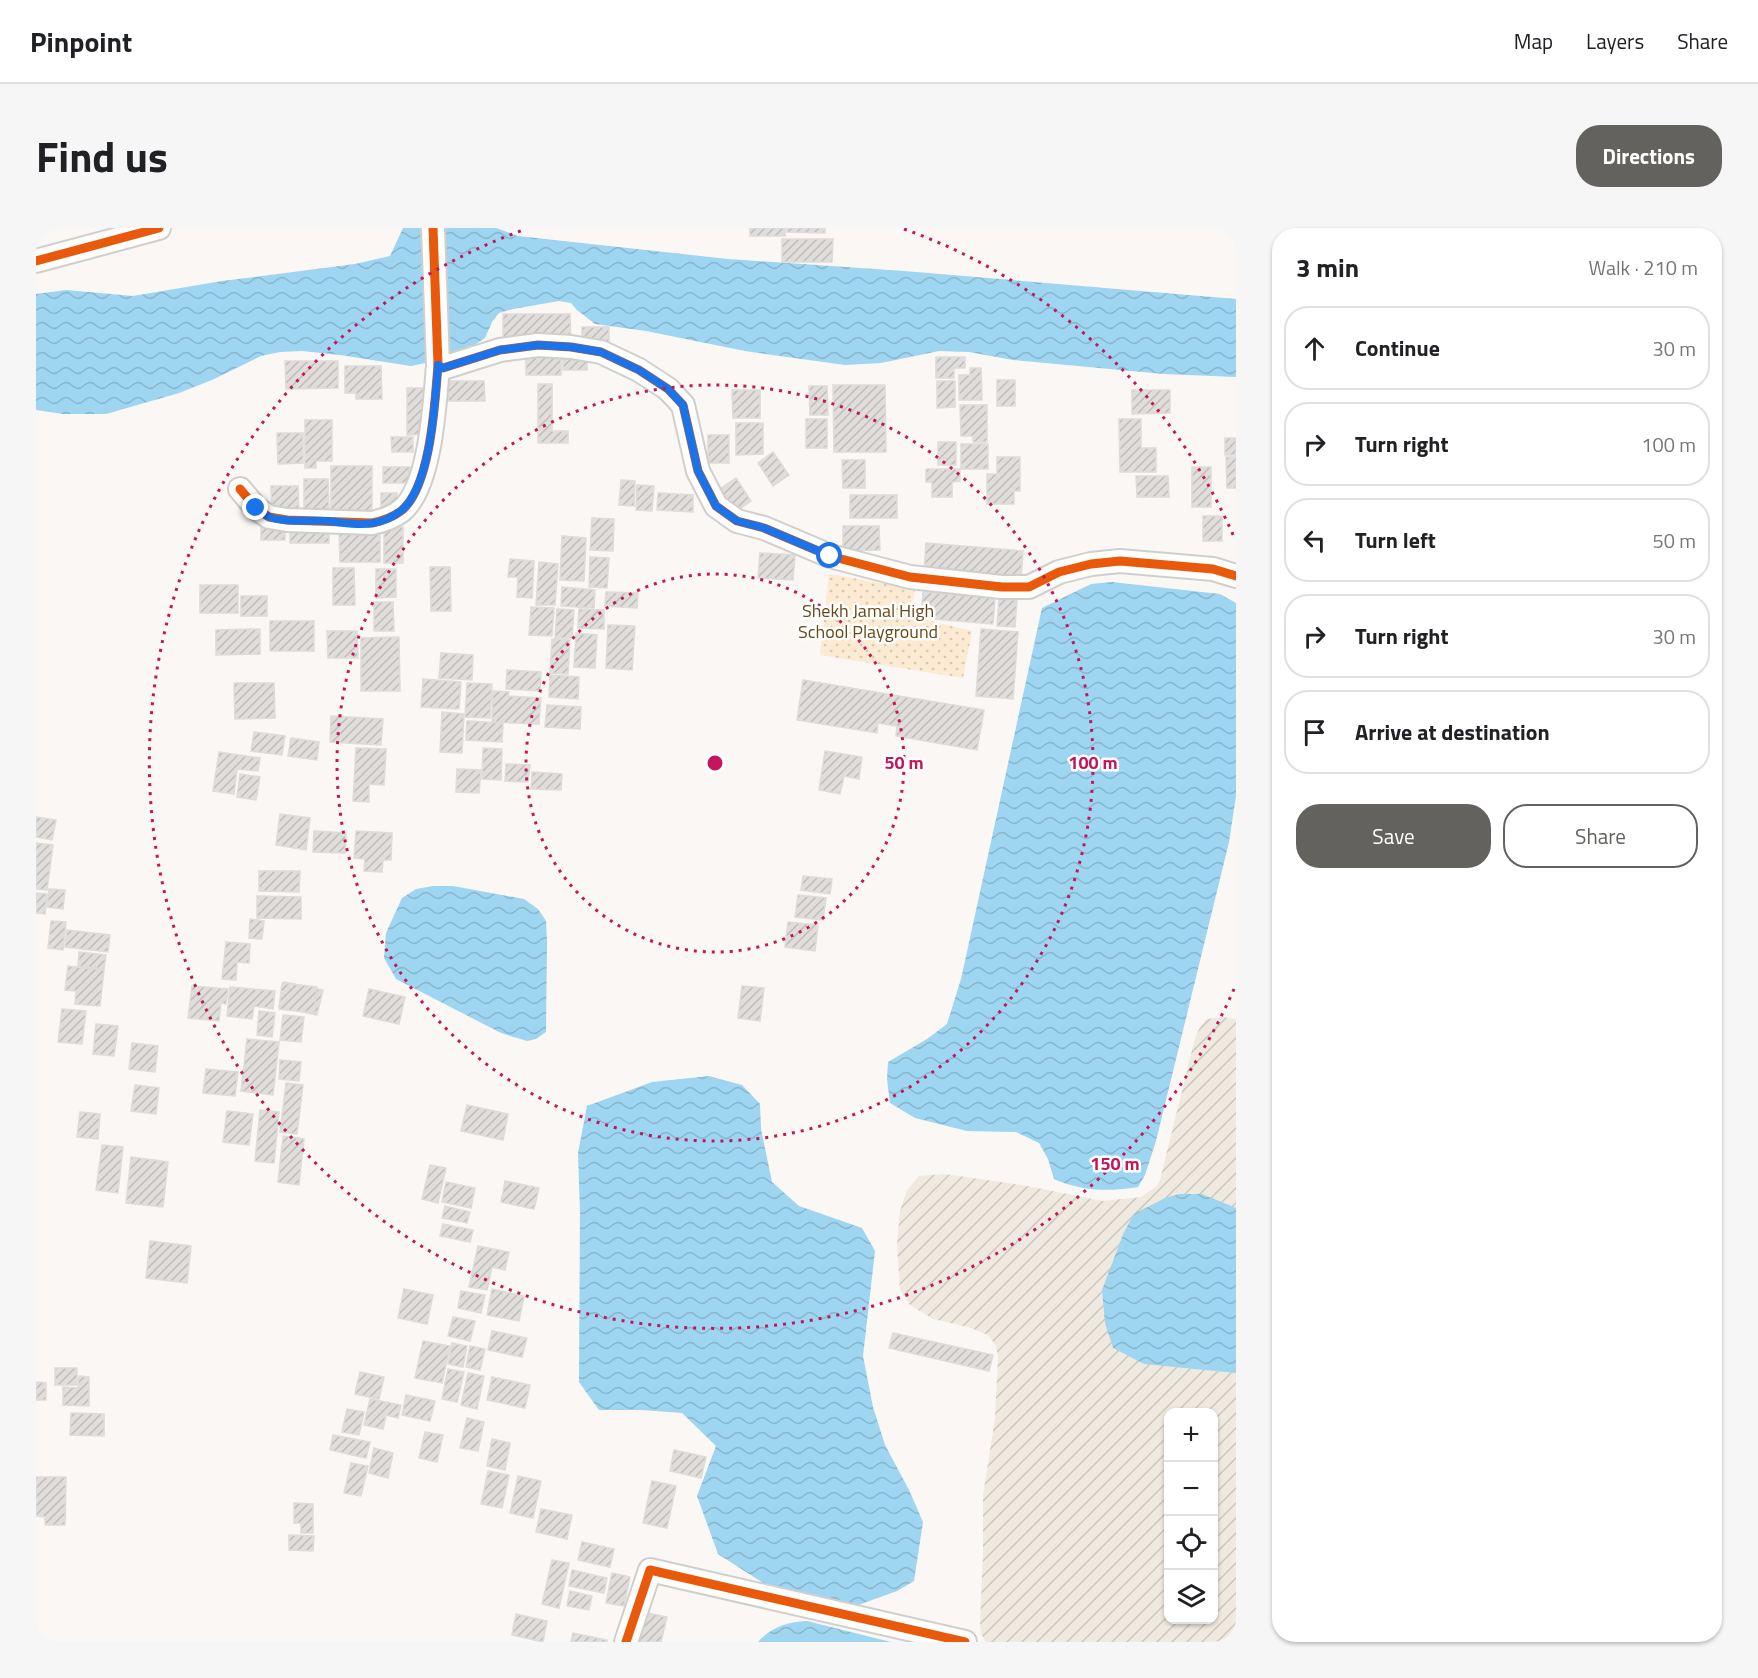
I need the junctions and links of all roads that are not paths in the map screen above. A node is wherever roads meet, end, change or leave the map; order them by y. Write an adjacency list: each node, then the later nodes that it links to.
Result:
1 (159, 228): 3 (street)
2 (433, 228): 4 (street)
3 (36, 261)
4 (439, 364): 5 (street); 6 (street)
5 (240, 489)
6 (1236, 576)
7 (626, 1642): 8 (street)
8 (965, 1642)

